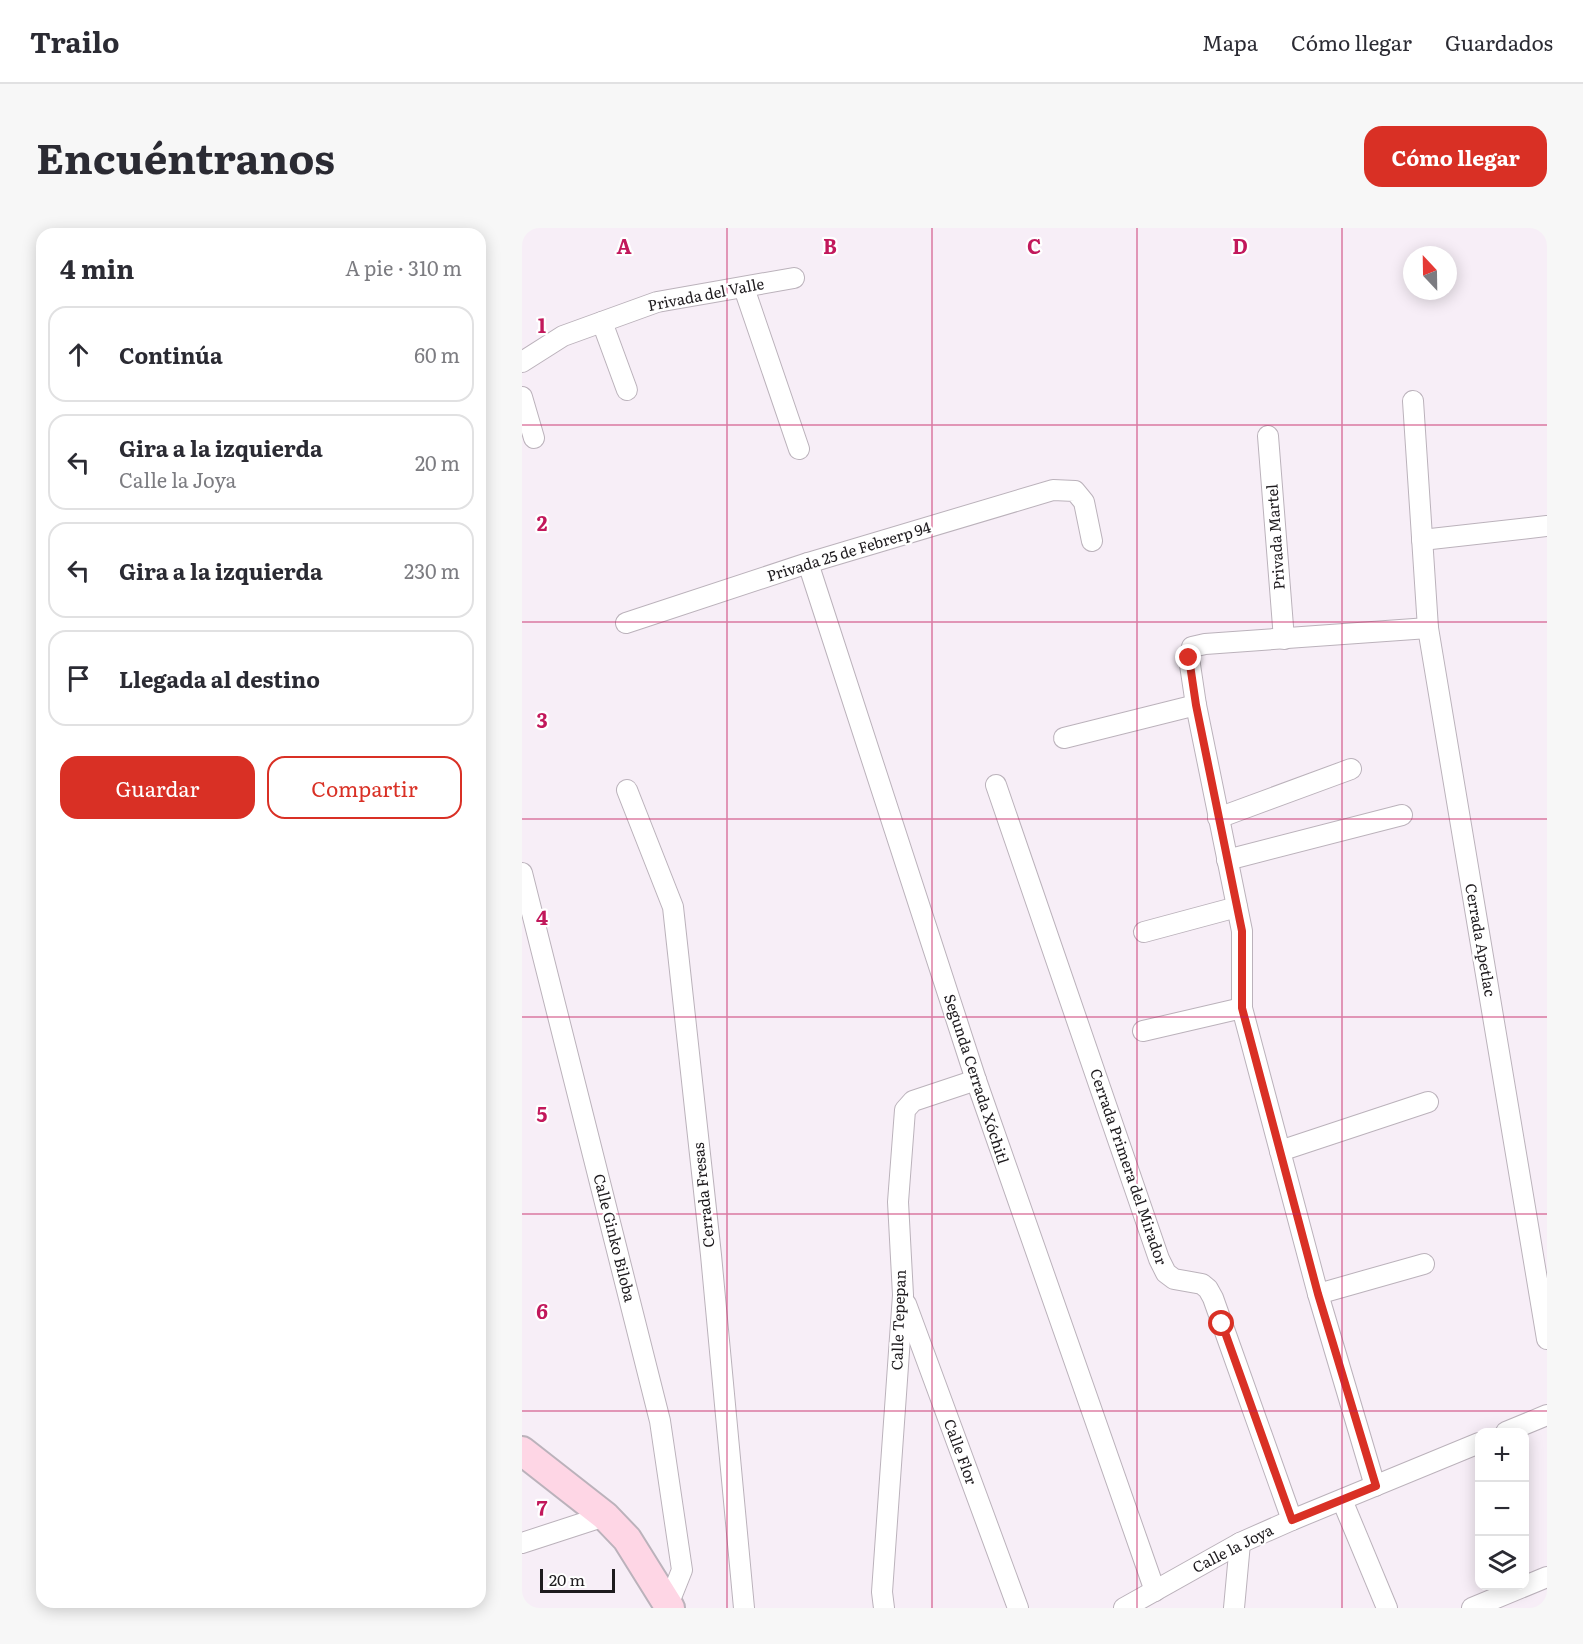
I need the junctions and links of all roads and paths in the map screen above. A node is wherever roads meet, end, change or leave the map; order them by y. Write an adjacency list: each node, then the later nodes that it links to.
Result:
1 (794, 278): 2 (street, Privada del Valle)
2 (744, 288): 3 (street, Privada del Valle); 10 (street)
3 (602, 322): 4 (street, Privada del Valle); 5 (street)
4 (522, 362)
5 (627, 390)
6 (522, 397): 9 (street)
7 (1413, 401): 12 (street, Cerrada Apetlac)
8 (1268, 436): 17 (street, Privada Martel)
9 (534, 438)
10 (799, 449)
11 (1547, 526): 12 (street)
12 (1422, 540): 16 (street, Cerrada Apetlac)
13 (1092, 541): 14 (street, Privada 25 de Febrerp 94)
14 (808, 563): 15 (street, Privada 25 de Febrerp 94); 31 (street, Segunda Cerrada Xóchitl)
15 (626, 624)
16 (1428, 628): 17 (street); 37 (street, Cerrada Apetlac)
17 (1284, 639): 18 (street)
18 (1196, 705): 19 (street); 24 (street)
19 (1064, 738)
20 (1350, 769): 24 (street)
21 (996, 785): 45 (street, Cerrada Primera del Mirador)
22 (627, 790): 51 (street, Cerrada Fresas)
23 (1402, 815): 25 (street)
24 (1218, 818): 25 (street)
25 (1227, 860): 27 (street)
26 (522, 873): 50 (street, Calle Ginko Biloba)
27 (1237, 907): 28 (street); 29 (street)
28 (1144, 932)
29 (1242, 1008): 30 (street); 33 (street)
30 (1143, 1031)
31 (976, 1080): 36 (street, Calle Tepepan); 49 (street, Segunda Cerrada Xóchitl)
32 (1428, 1102): 33 (street)
33 (1280, 1151): 35 (street)
34 (1424, 1264): 35 (street)
35 (1318, 1294): 42 (street)
36 (903, 1295): 52 (street, Calle Tepepan); 53 (street, Calle Flor)
37 (1547, 1339)
38 (1547, 1415): 39 (street)
39 (1516, 1428)
40 (1475, 1445): 42 (street, Calle la Joya)
41 (522, 1451): 44 (main road)
42 (1376, 1486): 43 (street, Calle la Joya)
43 (1342, 1500): 45 (street, Calle la Joya); 56 (street)
44 (605, 1516): 46 (street); 50 (main road)
45 (1292, 1520): 47 (street, Calle la Joya)
46 (522, 1543)
47 (1240, 1543): 49 (street, Calle la Joya); 55 (street)
48 (1547, 1577): 57 (street)
49 (1155, 1591): 54 (street, Calle la Joya)
50 (669, 1606)
51 (744, 1608)
52 (884, 1608)
53 (1018, 1608)
54 (1124, 1608)
55 (1234, 1608)
56 (1387, 1608)
57 (1472, 1608)

